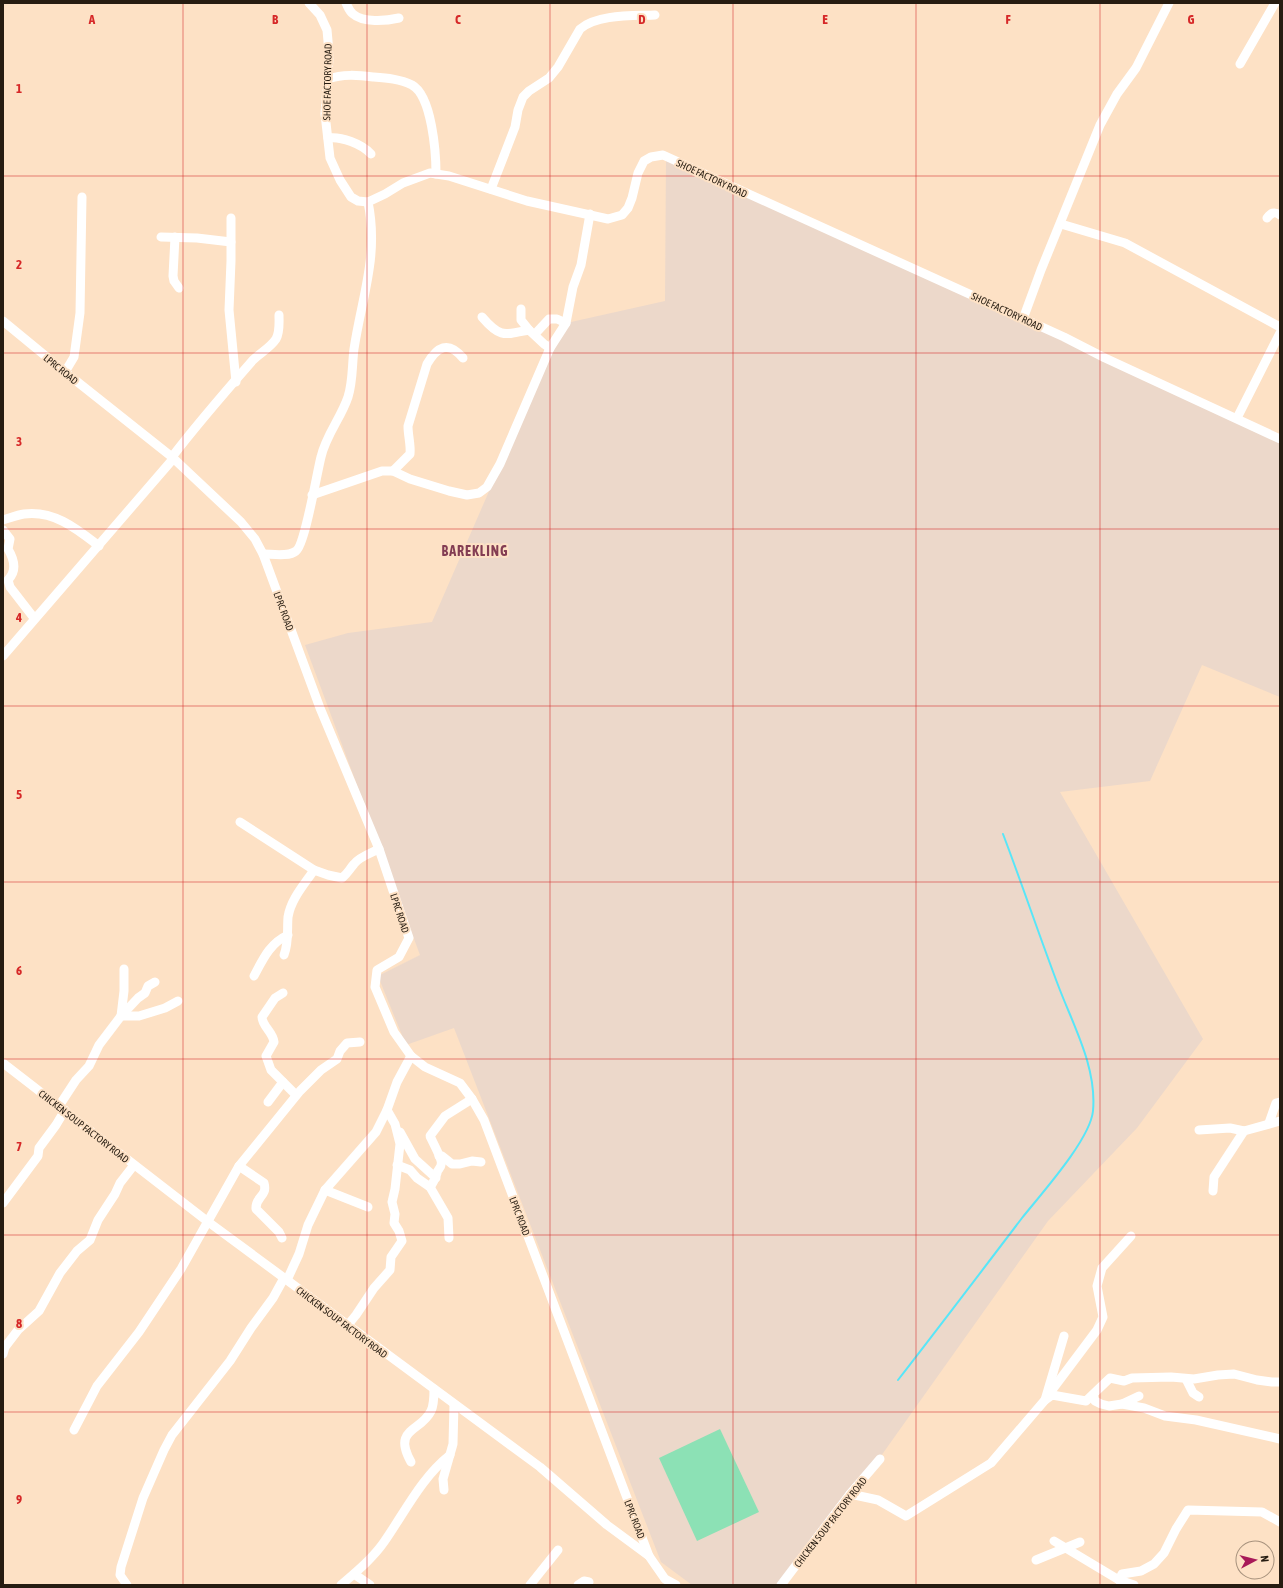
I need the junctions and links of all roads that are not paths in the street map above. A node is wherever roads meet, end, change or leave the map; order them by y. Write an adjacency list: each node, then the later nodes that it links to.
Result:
1 (310, 3): 8 (street, SHOE FACTORY ROAD)
2 (346, 3): 6 (street)
3 (1169, 3): 19 (street)
4 (1275, 3): 7 (street)
5 (655, 15): 12 (street)
6 (399, 18)
7 (1240, 64)
8 (328, 79): 9 (street, SHOE FACTORY ROAD); 11 (street)
9 (328, 138): 10 (street); 14 (street, SHOE FACTORY ROAD)
10 (371, 154)
11 (436, 174): 12 (street, SHOE FACTORY ROAD); 14 (street, SHOE FACTORY ROAD)
12 (491, 189): 15 (street, SHOE FACTORY ROAD)
13 (82, 197): 35 (street)
14 (368, 202): 41 (street)
15 (590, 214): 27 (street, SHOE FACTORY ROAD); 29 (street)
16 (1280, 215): 18 (street)
17 (231, 218): 22 (street)
18 (1267, 218)
19 (1061, 224): 27 (street); 30 (street)
20 (161, 237): 21 (street)
21 (175, 238): 22 (street); 23 (street)
22 (231, 242): 36 (street)
23 (179, 288)
24 (520, 309): 31 (street)
25 (279, 315): 36 (street)
26 (482, 317): 31 (street)
27 (1024, 319): 37 (street, SHOE FACTORY ROAD)
28 (3, 321): 35 (street, LPRC ROAD)
29 (566, 323): 31 (street); 33 (street)
30 (1280, 327)
31 (532, 332): 33 (street)
32 (1280, 333): 37 (street)
33 (550, 348): 40 (street)
34 (462, 358): 40 (street)
35 (64, 372): 39 (street, LPRC ROAD)
36 (236, 382): 39 (street)
37 (1237, 418): 38 (street, SHOE FACTORY ROAD)
38 (1280, 438)
39 (172, 458): 44 (street); 45 (street, LPRC ROAD)
40 (393, 472): 41 (street)
41 (312, 495): 45 (street)
42 (3, 520): 44 (street)
43 (3, 530): 46 (street)
44 (99, 546): 46 (street)
45 (263, 554): 49 (street, LPRC ROAD)
46 (34, 618): 47 (street)
47 (3, 656)
48 (240, 822): 50 (street)
49 (378, 849): 50 (street); 60 (street, LPRC ROAD)
50 (314, 870): 51 (street)
51 (288, 935): 52 (street); 54 (street)
52 (284, 955)
53 (124, 969): 58 (street)
54 (254, 976)
55 (155, 982): 58 (street)
56 (283, 993): 62 (street)
57 (178, 1001): 58 (street)
58 (121, 1016): 67 (street)
59 (360, 1042): 63 (street)
60 (411, 1056): 64 (street, LPRC ROAD); 68 (street)
61 (3, 1063): 67 (street, CHICKEN SOUP FACTORY ROAD)
62 (283, 1082): 63 (street); 65 (street)
63 (296, 1095): 77 (street)
64 (472, 1099): 73 (street); 113 (street, LPRC ROAD)
65 (268, 1102)
66 (1280, 1102): 70 (street)
67 (62, 1108): 75 (street, CHICKEN SOUP FACTORY ROAD); 82 (street)
68 (388, 1112): 76 (street); 78 (street); 80 (street)
69 (1280, 1121): 70 (street)
70 (1269, 1123): 72 (street)
71 (1199, 1130): 72 (street)
72 (1244, 1131): 81 (street)
73 (439, 1156): 74 (street); 78 (street)
74 (481, 1162)
75 (134, 1165): 84 (street, CHICKEN SOUP FACTORY ROAD); 91 (street)
76 (397, 1165): 79 (street); 89 (street)
77 (239, 1166): 84 (street); 86 (street)
78 (436, 1178): 79 (street)
79 (430, 1187): 87 (street)
80 (325, 1190): 83 (street); 88 (street)
81 (1213, 1191)
82 (3, 1203)
83 (368, 1207)
84 (207, 1221): 88 (street, CHICKEN SOUP FACTORY ROAD); 101 (street)
85 (1131, 1236): 98 (street)
86 (282, 1238)
87 (449, 1238)
88 (286, 1279): 89 (street, CHICKEN SOUP FACTORY ROAD); 119 (street)
89 (347, 1326): 94 (street, CHICKEN SOUP FACTORY ROAD)
90 (1064, 1336): 98 (street)
91 (3, 1354)
92 (1186, 1379): 93 (street); 95 (street); 97 (street)
93 (1280, 1382)
94 (434, 1390): 99 (street, CHICKEN SOUP FACTORY ROAD); 105 (street)
95 (1093, 1395): 98 (street); 100 (street)
96 (1139, 1396): 100 (street)
97 (1199, 1397)
98 (1045, 1400): 107 (street)
99 (454, 1404): 103 (street); 113 (street, CHICKEN SOUP FACTORY ROAD)
100 (1122, 1404): 102 (street)
101 (74, 1430)
102 (1280, 1439)
103 (450, 1455): 106 (street); 115 (street)
104 (880, 1459): 107 (street, CHICKEN SOUP FACTORY ROAD)
105 (411, 1462)
106 (444, 1490)
107 (850, 1494): 125 (street, CHICKEN SOUP FACTORY ROAD)
108 (1280, 1522): 116 (street)
109 (1054, 1541): 111 (street)
110 (1080, 1542): 111 (street)
111 (1064, 1547): 114 (street); 116 (street)
112 (558, 1550): 122 (street)
113 (649, 1556): 118 (street, CHICKEN SOUP FACTORY ROAD)
114 (1036, 1560)
115 (354, 1574): 120 (street); 121 (street)
116 (1120, 1580): 126 (street)
117 (589, 1582): 123 (street)
118 (664, 1583): 124 (street, CHICKEN SOUP FACTORY ROAD)
119 (127, 1585)
120 (341, 1585)
121 (370, 1585)
122 (530, 1585)
123 (578, 1585)
124 (676, 1585)
125 (781, 1585)
126 (1134, 1585)

